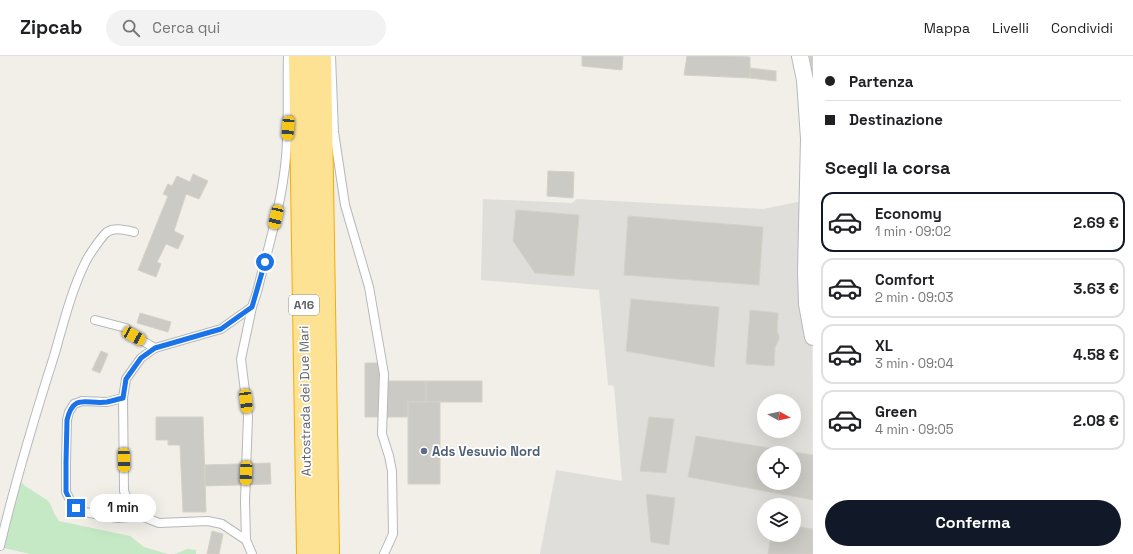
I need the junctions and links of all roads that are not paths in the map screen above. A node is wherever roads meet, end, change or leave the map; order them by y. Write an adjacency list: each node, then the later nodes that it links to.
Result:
1 (288, 56): 7 (lane)
2 (300, 56): 16 (highway, Autostrada dei Due Mari / A16)
3 (320, 56): 17 (highway, Autostrada dei Due Mari / A16)
4 (331, 56): 18 (lane)
5 (800, 56): 9 (street)
6 (134, 232): 14 (lane)
7 (252, 307): 10 (lane); 13 (lane)
8 (95, 320): 10 (lane)
9 (813, 337)
10 (155, 348): 11 (lane)
11 (123, 398): 12 (lane); 12 (lane)
12 (141, 516): 13 (lane)
13 (246, 540): 15 (lane)
14 (0, 546)
15 (252, 554)
16 (308, 554)
17 (328, 554)
18 (384, 554)

